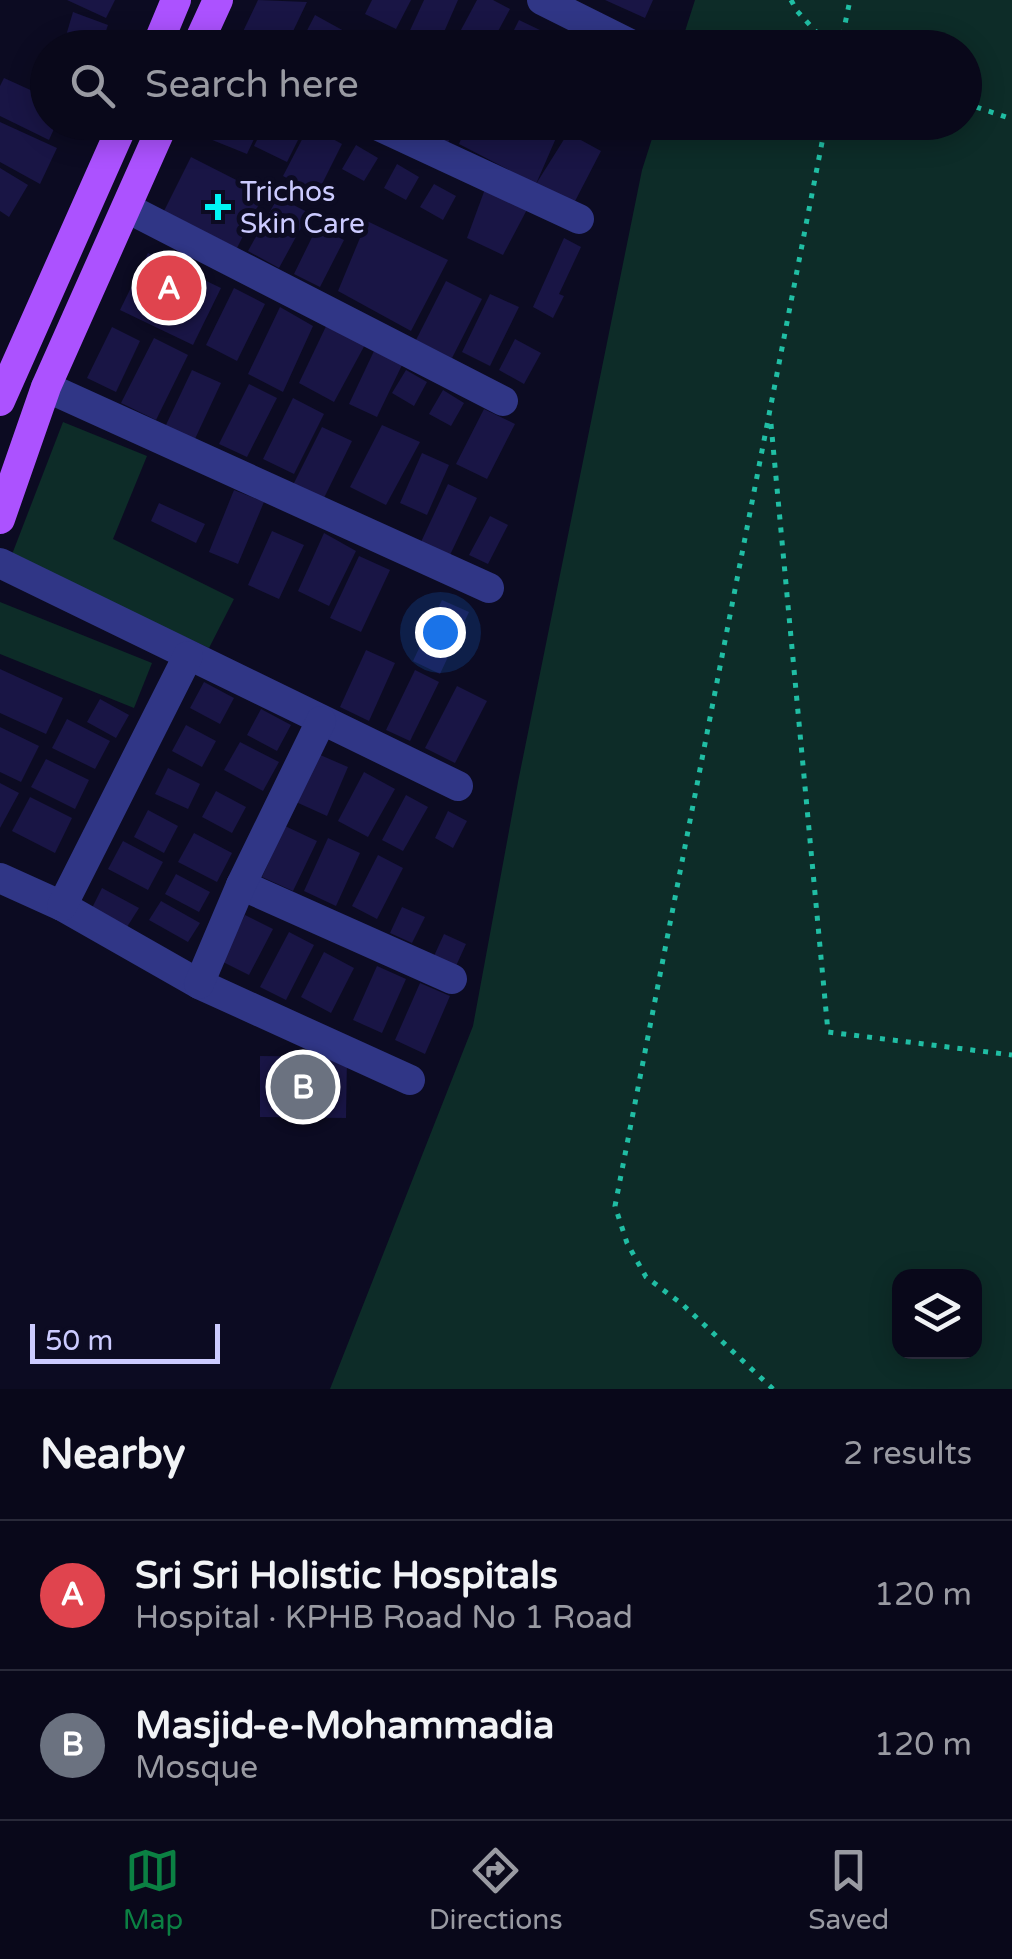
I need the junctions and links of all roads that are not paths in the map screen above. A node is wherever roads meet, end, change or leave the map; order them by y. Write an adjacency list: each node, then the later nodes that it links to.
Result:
1 (176, 0): 4 (main road)
2 (218, 0): 5 (main road)
3 (542, 0): 6 (street)
4 (164, 30)
5 (206, 30)
6 (602, 30)
7 (116, 140): 13 (main road)
8 (156, 140): 10 (main road)
9 (409, 140): 11 (street)
10 (127, 208): 12 (main road); 14 (street)
11 (578, 219)
12 (46, 387): 15 (main road); 17 (street)
13 (0, 401)
14 (503, 402)
15 (0, 519)
16 (0, 563): 18 (street)
17 (489, 588)
18 (188, 656): 19 (street); 23 (street)
19 (322, 721): 20 (street); 22 (street)
20 (458, 786)
21 (0, 878): 23 (street)
22 (241, 886): 24 (street); 25 (street)
23 (62, 906): 25 (street)
24 (452, 979)
25 (198, 984): 26 (street)
26 (410, 1080)

